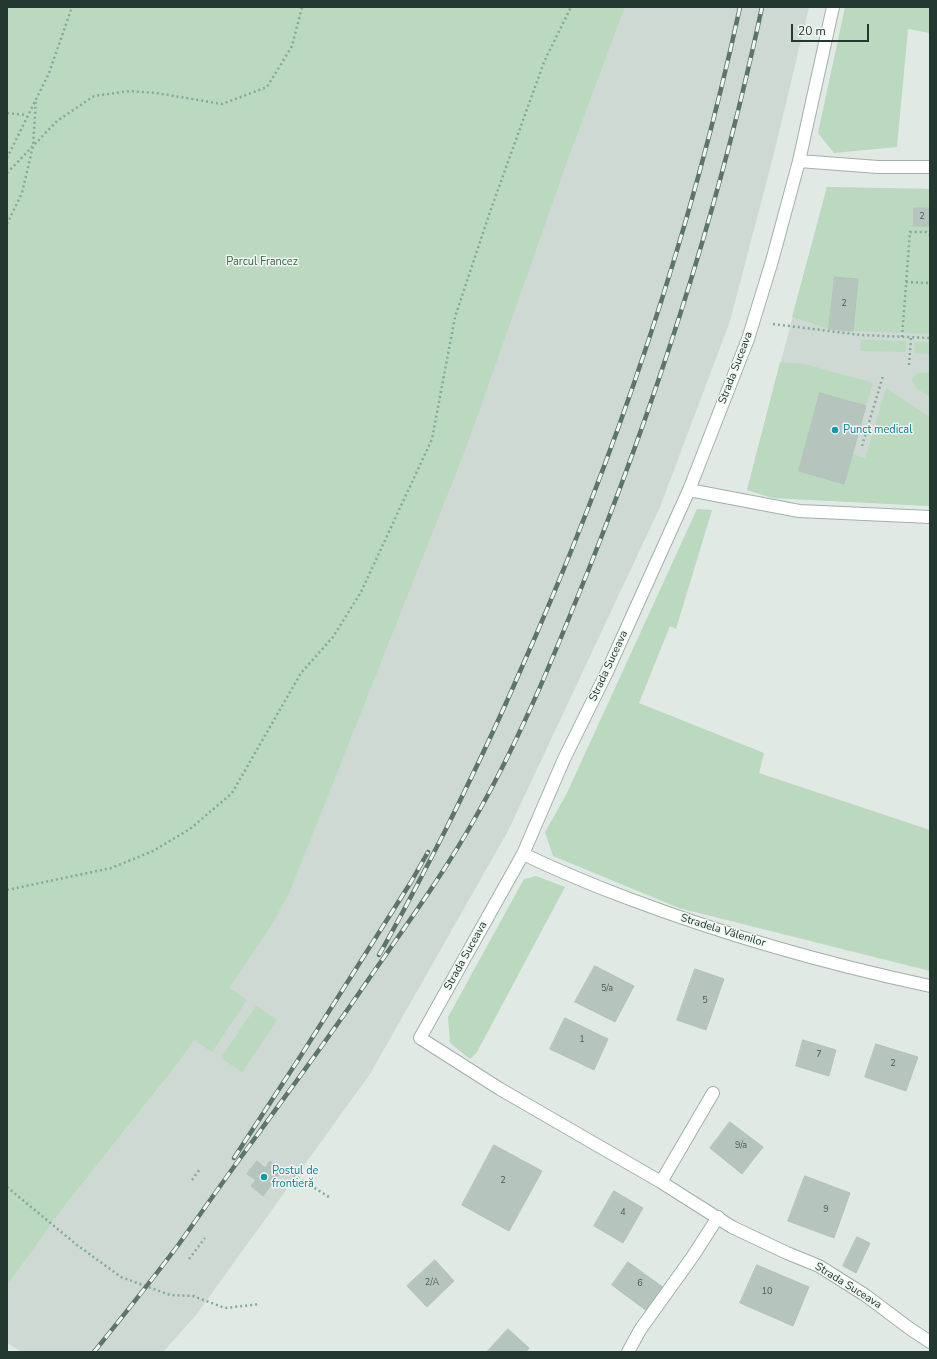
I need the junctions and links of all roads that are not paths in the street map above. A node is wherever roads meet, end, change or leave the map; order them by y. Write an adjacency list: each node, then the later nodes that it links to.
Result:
1 (833, 7): 2 (street, Strada Suceava)
2 (799, 162): 3 (street); 4 (street, Strada Suceava)
3 (930, 167)
4 (689, 490): 5 (street); 6 (street, Strada Suceava)
5 (930, 517)
6 (523, 854): 7 (street, Stradela Vălenilor); 9 (street, Strada Suceava)
7 (930, 986)
8 (713, 1093): 9 (street)
9 (661, 1182): 10 (street, Strada Suceava)
10 (718, 1217): 11 (street, Strada Suceava); 12 (street)
11 (930, 1342)
12 (628, 1352)

